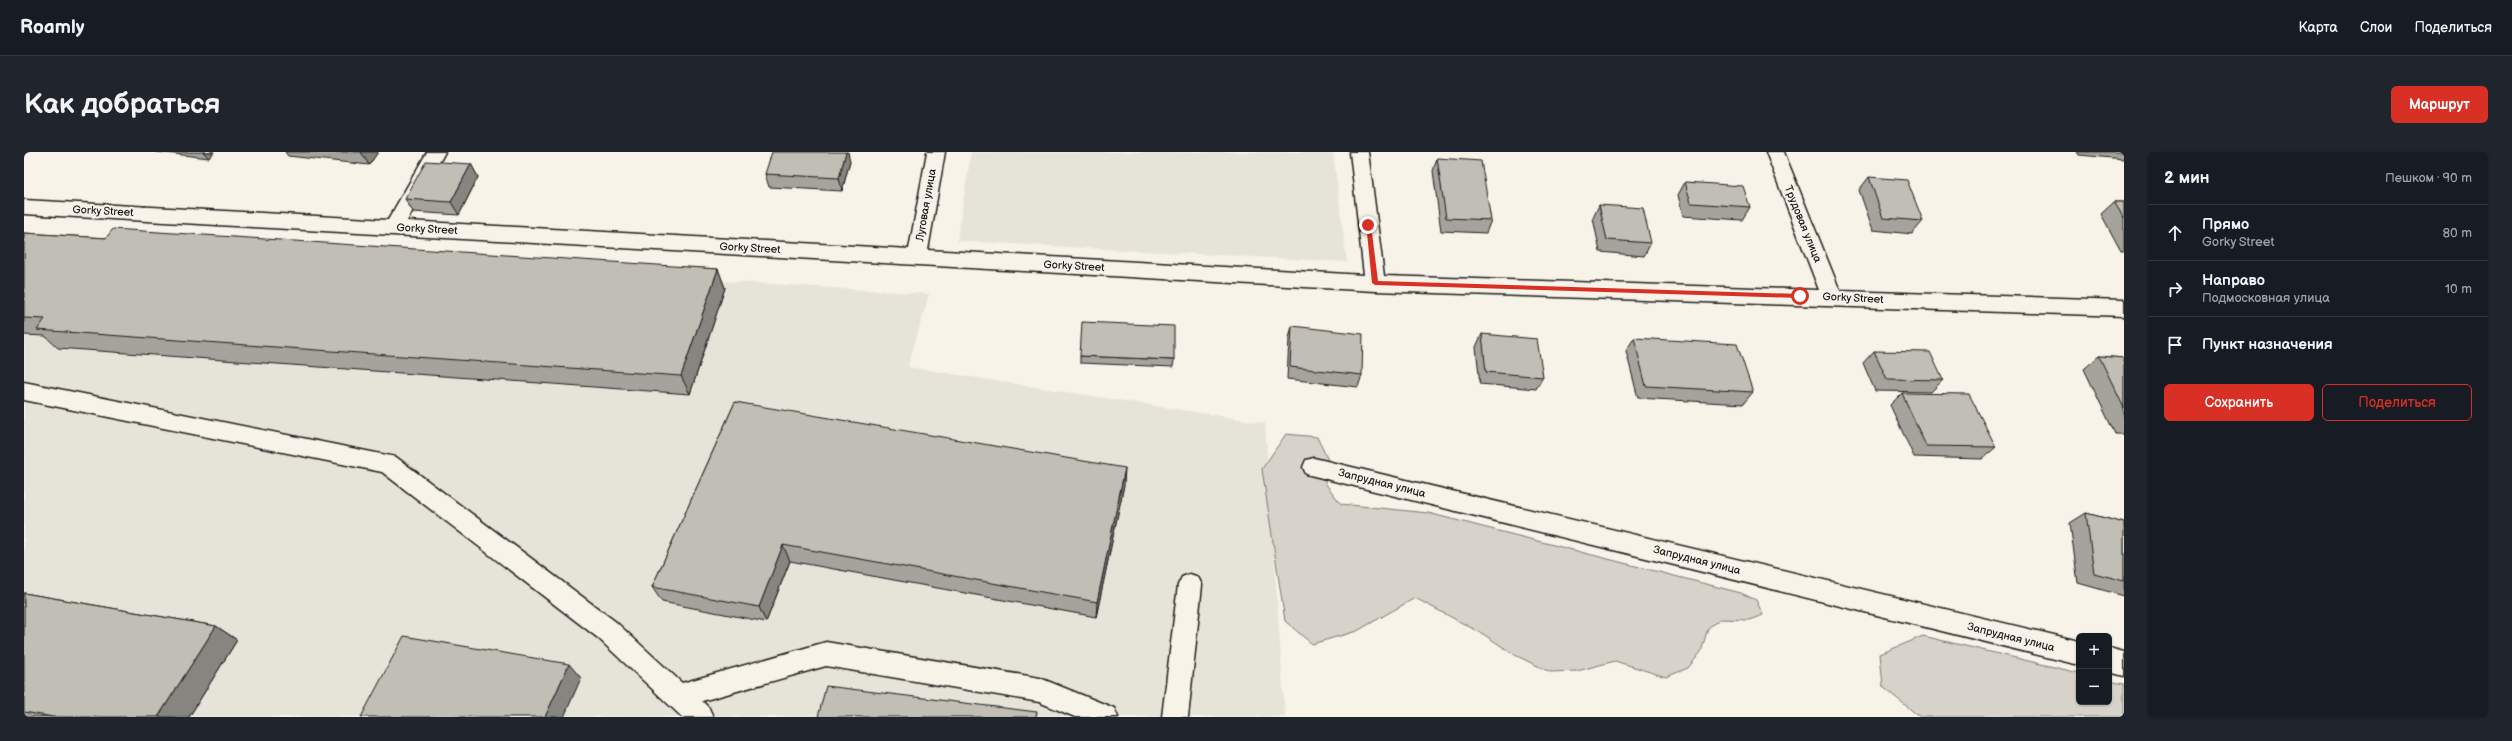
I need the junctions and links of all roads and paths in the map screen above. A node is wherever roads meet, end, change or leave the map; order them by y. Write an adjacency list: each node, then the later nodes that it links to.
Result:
1 (436, 152): 6 (street)
2 (936, 152): 7 (street, Луговая улица)
3 (1359, 152): 8 (street)
4 (1774, 152): 9 (street, Трудовая улица)
5 (24, 207): 6 (street, Gorky Street)
6 (394, 227): 7 (street, Gorky Street)
7 (917, 257): 8 (street, Gorky Street)
8 (1375, 283): 9 (street, Gorky Street)
9 (1832, 297): 10 (street, Gorky Street)
10 (2124, 308)
11 (24, 391): 17 (street)
12 (1314, 467): 14 (street, Запрудная улица)
13 (1190, 585): 20 (street)
14 (2076, 652)
15 (2112, 661): 16 (street)
16 (2124, 664)
17 (678, 696): 18 (street); 19 (street)
18 (700, 717)
19 (1105, 717)
20 (1175, 717)

